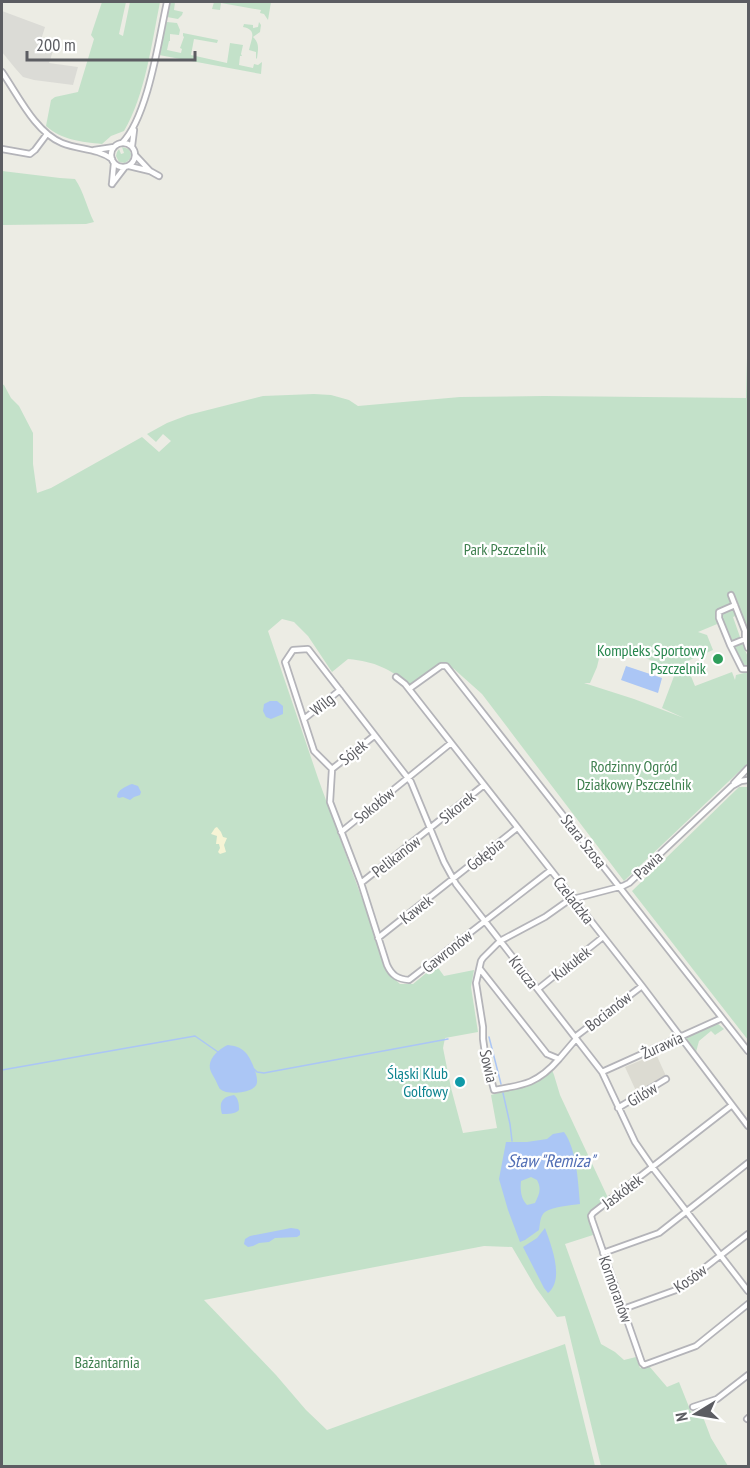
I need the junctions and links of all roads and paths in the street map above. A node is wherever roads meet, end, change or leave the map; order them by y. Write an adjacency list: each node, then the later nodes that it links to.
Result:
1 (166, 2): 5 (street)
2 (2, 72): 3 (street)
3 (7, 79): 4 (street); 6 (street)
4 (2, 83)
5 (135, 124): 7 (street); 8 (street)
6 (47, 134): 10 (street); 11 (street)
7 (122, 143): 8 (street); 9 (street)
8 (132, 146): 12 (street)
9 (114, 147): 11 (street); 13 (street)
10 (2, 149)
11 (94, 150): 13 (street)
12 (136, 156): 14 (street); 15 (street)
13 (113, 161): 14 (street); 14 (street)
14 (127, 167): 15 (street)
15 (150, 171): 16 (street)
16 (159, 176)
17 (731, 595): 18 (street)
18 (735, 605): 19 (street); 20 (street)
19 (745, 639): 20 (street); 21 (street)
20 (730, 645): 22 (street)
21 (748, 648)
22 (748, 669)
23 (396, 677): 24 (street, Czeladzka)
24 (409, 689): 28 (street, Czeladzka); 41 (street, Stara Szosa)
25 (340, 690): 26 (street, Wilg); 26 (street, Krucza); 27 (street, Krucza)
26 (304, 719): 30 (street)
27 (374, 736): 30 (street, Sójek); 31 (street, Krucza)
28 (451, 743): 31 (street, Sokołów); 33 (street, Czeladzka)
29 (748, 768): 34 (street)
30 (332, 769): 37 (street)
31 (407, 778): 36 (street, Krucza); 37 (street, Sokołów)
32 (748, 780): 34 (street, Pawia)
33 (484, 785): 35 (street, Czeladzka); 36 (street, Sikorek)
34 (732, 786): 41 (street, Pawia)
35 (517, 828): 38 (street, Czeladzka); 39 (street, Gołębia)
36 (430, 829): 39 (street, Krucza); 40 (street, Pelikanów)
37 (341, 832): 40 (street)
38 (551, 870): 42 (street, Czeladzka); 43 (street, Gawronów)
39 (453, 879): 43 (street, Krucza); 45 (street, Kawek)
40 (361, 883): 45 (street)
41 (620, 887): 42 (street, Pawia); 50 (street, Stara Szosa)
42 (573, 898): 44 (street, Czeladzka); 46 (street, Pawia)
43 (485, 922): 45 (street, Gawronów); 46 (street, Krucza)
44 (603, 937): 48 (street, Czeladzka); 49 (street, Kukułek)
45 (378, 938)
46 (500, 940): 47 (street); 49 (street, Krucza)
47 (480, 969): 54 (street); 54 (street, Sowia)
48 (642, 986): 51 (street, Czeladzka); 52 (street, Bocianów)
49 (538, 989): 52 (street, Krucza)
50 (722, 1017): 51 (street, Żurawia); 53 (street, Stara Szosa)
51 (680, 1037): 55 (street, Żurawia); 57 (street, Czeladzka)
52 (576, 1038): 54 (street, Sowia); 55 (street, Krucza)
53 (748, 1051)
54 (559, 1059)
55 (602, 1072): 58 (street, Krucza)
56 (666, 1079): 58 (street, Gilów)
57 (732, 1105): 59 (street, Czeladzka); 61 (street, Jaskółek)
58 (618, 1108): 61 (street, Krucza)
59 (748, 1126)
60 (748, 1163): 62 (street)
61 (653, 1168): 62 (street, Krucza); 63 (street, Jaskółek)
62 (687, 1211): 65 (street); 66 (street, Krucza)
63 (591, 1216): 65 (street, Kormoranów)
64 (748, 1234): 66 (street, Kosów)
65 (603, 1253): 69 (street, Kormoranów)
66 (721, 1255): 67 (street, Krucza); 69 (street, Kosów)
67 (748, 1291)
68 (748, 1304): 69 (street, Kormoranów)
69 (623, 1309)
70 (748, 1375): 71 (street)
71 (693, 1407)

